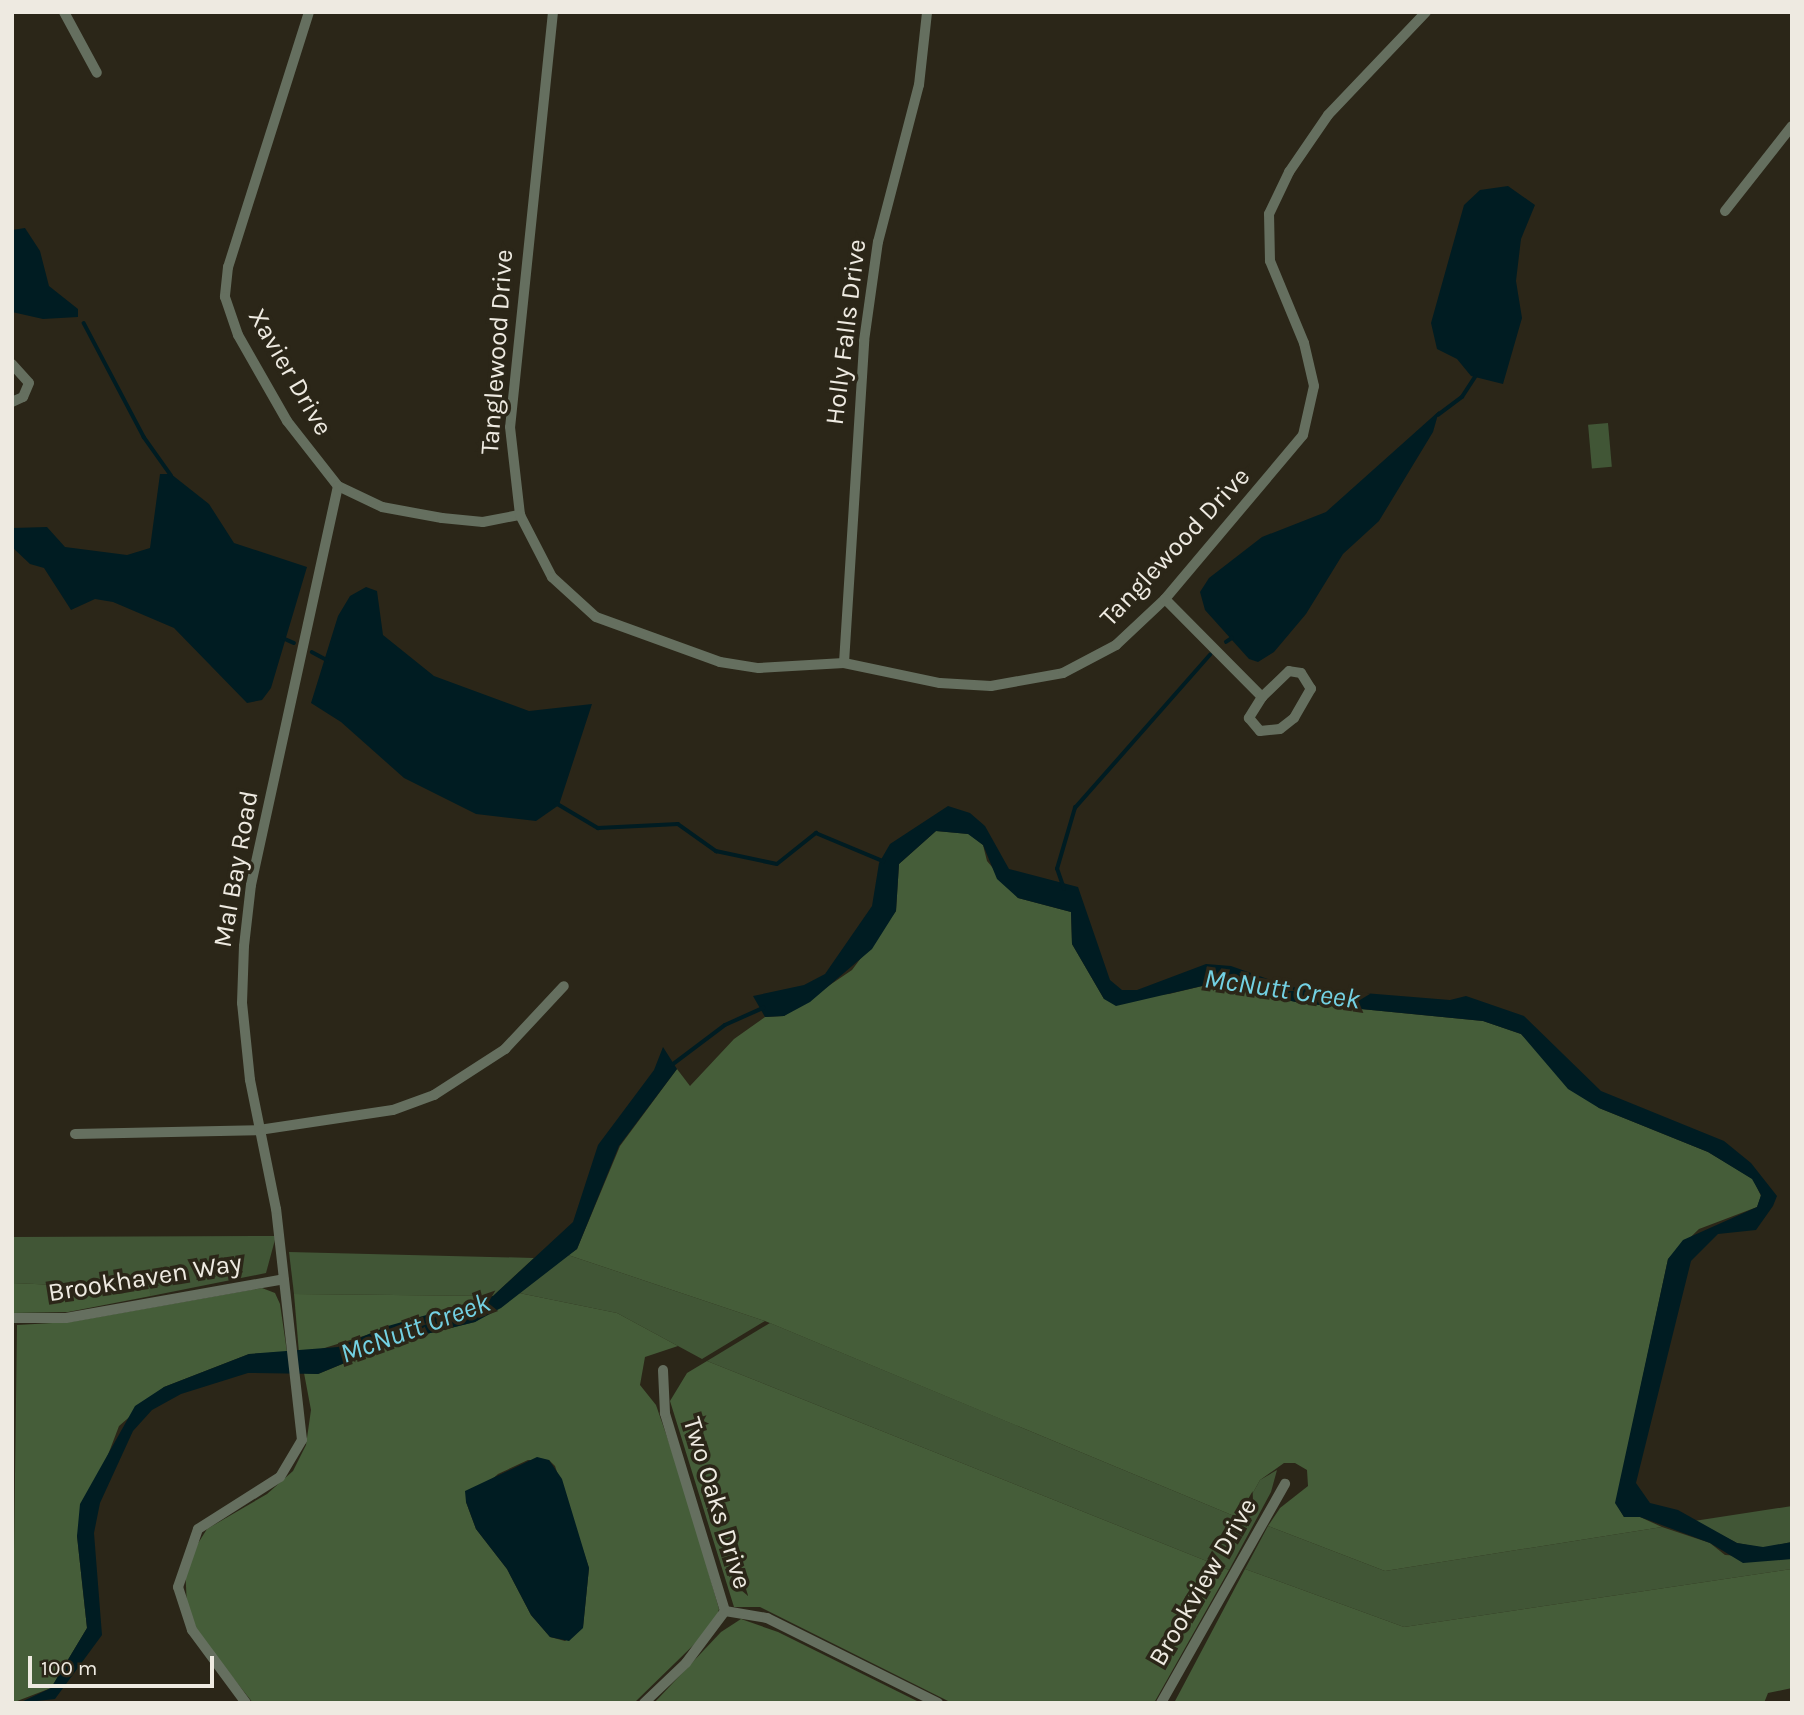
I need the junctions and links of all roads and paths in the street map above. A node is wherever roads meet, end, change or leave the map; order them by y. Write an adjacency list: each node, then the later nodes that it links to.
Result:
1 (64, 12): 6 (street)
2 (309, 12): 11 (street, Xavier Drive)
3 (553, 12): 12 (street, Tanglewood Drive)
4 (927, 12): 14 (street, Holly Falls Drive)
5 (1426, 12): 13 (street, Tanglewood Drive)
6 (97, 73)
7 (1792, 126): 8 (street)
8 (1725, 211)
9 (12, 364): 10 (street)
10 (12, 402)
11 (338, 486): 12 (street, Xavier Drive); 17 (street, Mal Bay Road)
12 (520, 515): 14 (street, Tanglewood Drive)
13 (1165, 599): 14 (street, Tanglewood Drive); 15 (street)
14 (844, 663)
15 (1262, 697): 15 (street)
16 (564, 986): 17 (street)
17 (259, 1130): 18 (street); 19 (street, Mal Bay Road)
18 (75, 1134)
19 (284, 1279): 20 (street, Brookhaven Way); 24 (street, Mal Bay Road)
20 (12, 1318)
21 (663, 1370): 23 (street, Two Oaks Drive)
22 (1285, 1484): 27 (street, Brookview Drive)
23 (725, 1611): 25 (street, Two Oaks Drive); 26 (street)
24 (246, 1703)
25 (645, 1703)
26 (938, 1703)
27 (1161, 1703)

